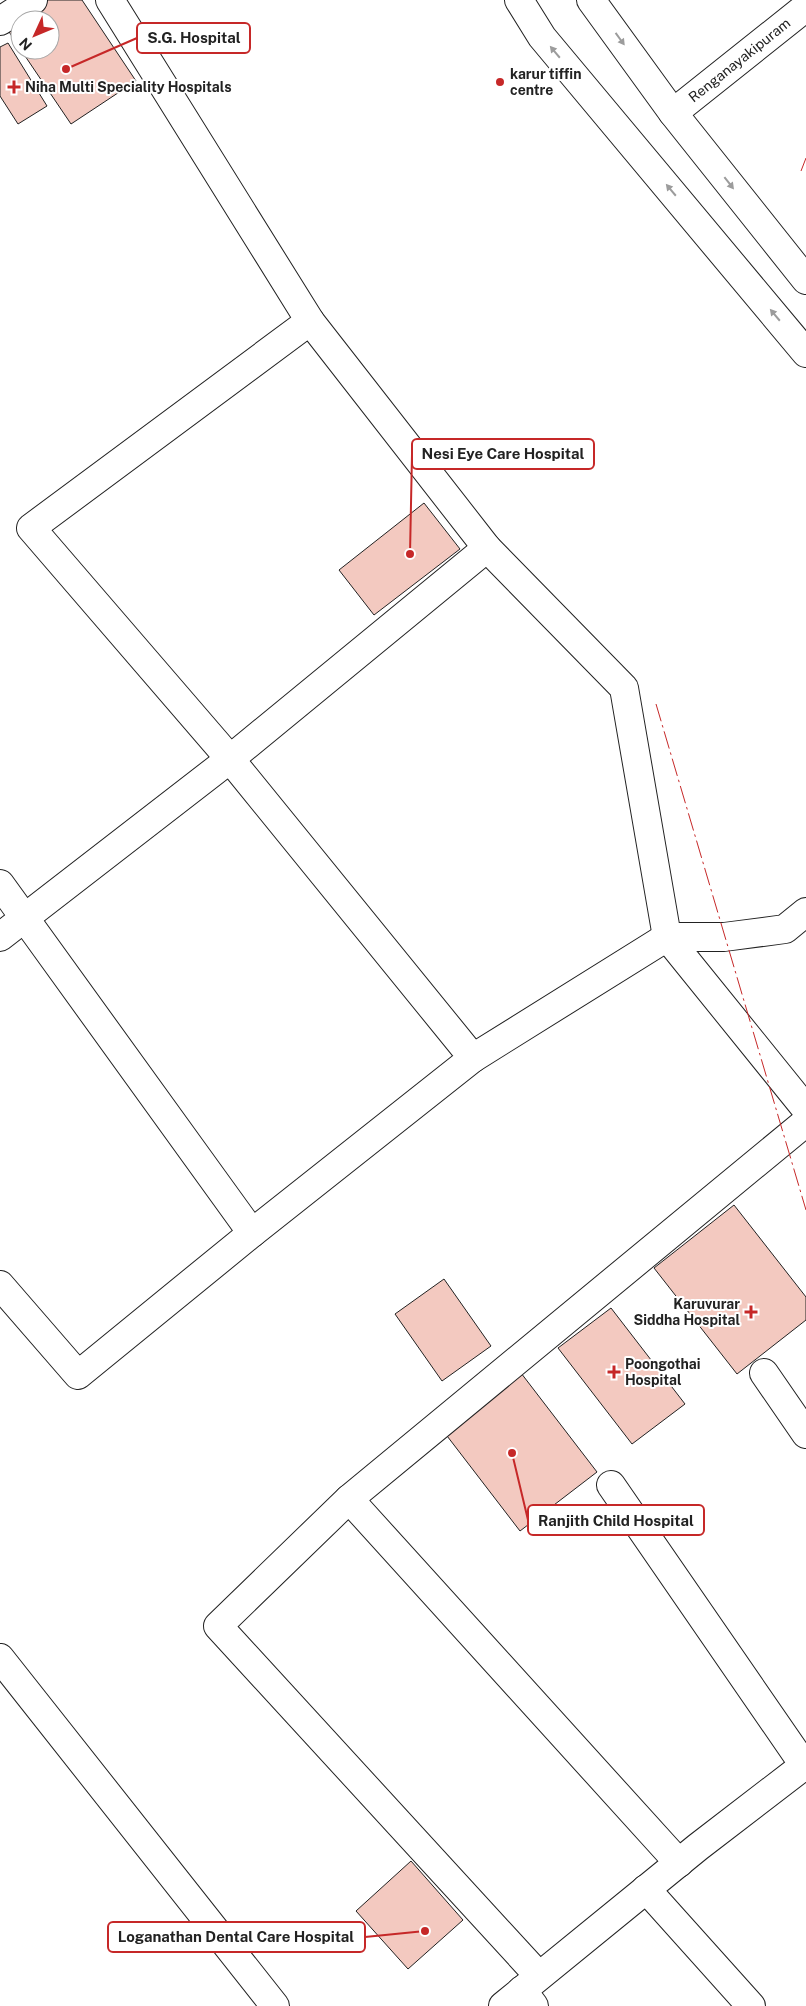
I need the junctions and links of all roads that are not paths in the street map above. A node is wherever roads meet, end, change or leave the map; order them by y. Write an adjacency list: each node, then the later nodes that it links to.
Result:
1 (33, 0): 6 (street)
2 (110, 0): 9 (street)
3 (519, 0): 10 (street, one-way to 3)
4 (591, 0): 7 (street, one-way to 7)
5 (806, 7): 7 (street, Renganayakipuram)
6 (0, 20)
7 (673, 113): 8 (street, one-way to 8)
8 (806, 280)
9 (310, 321): 11 (street); 12 (street)
10 (806, 353)
11 (487, 548): 12 (street); 17 (street)
12 (230, 759): 15 (street); 18 (street)
13 (0, 884): 15 (street)
14 (806, 912): 17 (street)
15 (23, 918): 16 (street); 21 (street)
16 (0, 937)
17 (667, 937): 18 (street); 19 (street)
18 (472, 1058): 21 (street)
19 (806, 1109)
20 (806, 1122): 26 (street)
21 (252, 1233): 22 (street)
22 (0, 1285)
23 (764, 1373): 24 (street)
24 (806, 1434)
25 (611, 1485): 28 (street)
26 (349, 1499): 29 (street); 31 (street)
27 (0, 1658): 32 (street)
28 (805, 1766): 29 (street)
29 (678, 1863): 30 (street)
30 (646, 1889): 31 (street); 33 (street)
31 (524, 1995)
32 (275, 2006)
33 (751, 2006)

